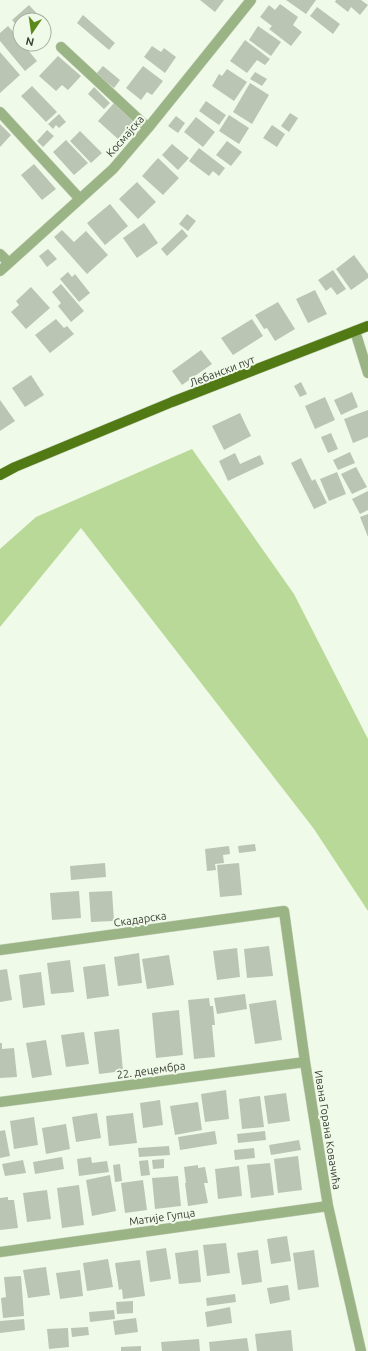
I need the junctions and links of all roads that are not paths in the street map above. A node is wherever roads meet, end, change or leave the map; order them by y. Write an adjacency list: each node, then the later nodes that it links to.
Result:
1 (251, 0): 4 (street, Космајска)
2 (61, 47): 4 (street)
3 (0, 112): 5 (street)
4 (148, 128): 5 (street, Космајска)
5 (80, 199): 7 (street, Космајска)
6 (0, 254): 7 (street)
7 (9, 263): 8 (street, Космајска)
8 (0, 271)
9 (368, 326): 10 (main road, Лебански пут)
10 (355, 331): 11 (street); 12 (main road, Лебански пут)
11 (368, 373)
12 (0, 475)
13 (284, 911): 14 (street, Скадарска); 15 (street, Ивана Горана Ковачића)
14 (0, 950)
15 (305, 1062): 16 (street, 22. децембра); 17 (street, Ивана Горана Ковачића)
16 (0, 1102)
17 (328, 1206): 18 (street, Матије Гупца); 19 (street, Ивана Горана Ковачића)
18 (0, 1252)
19 (361, 1351)

